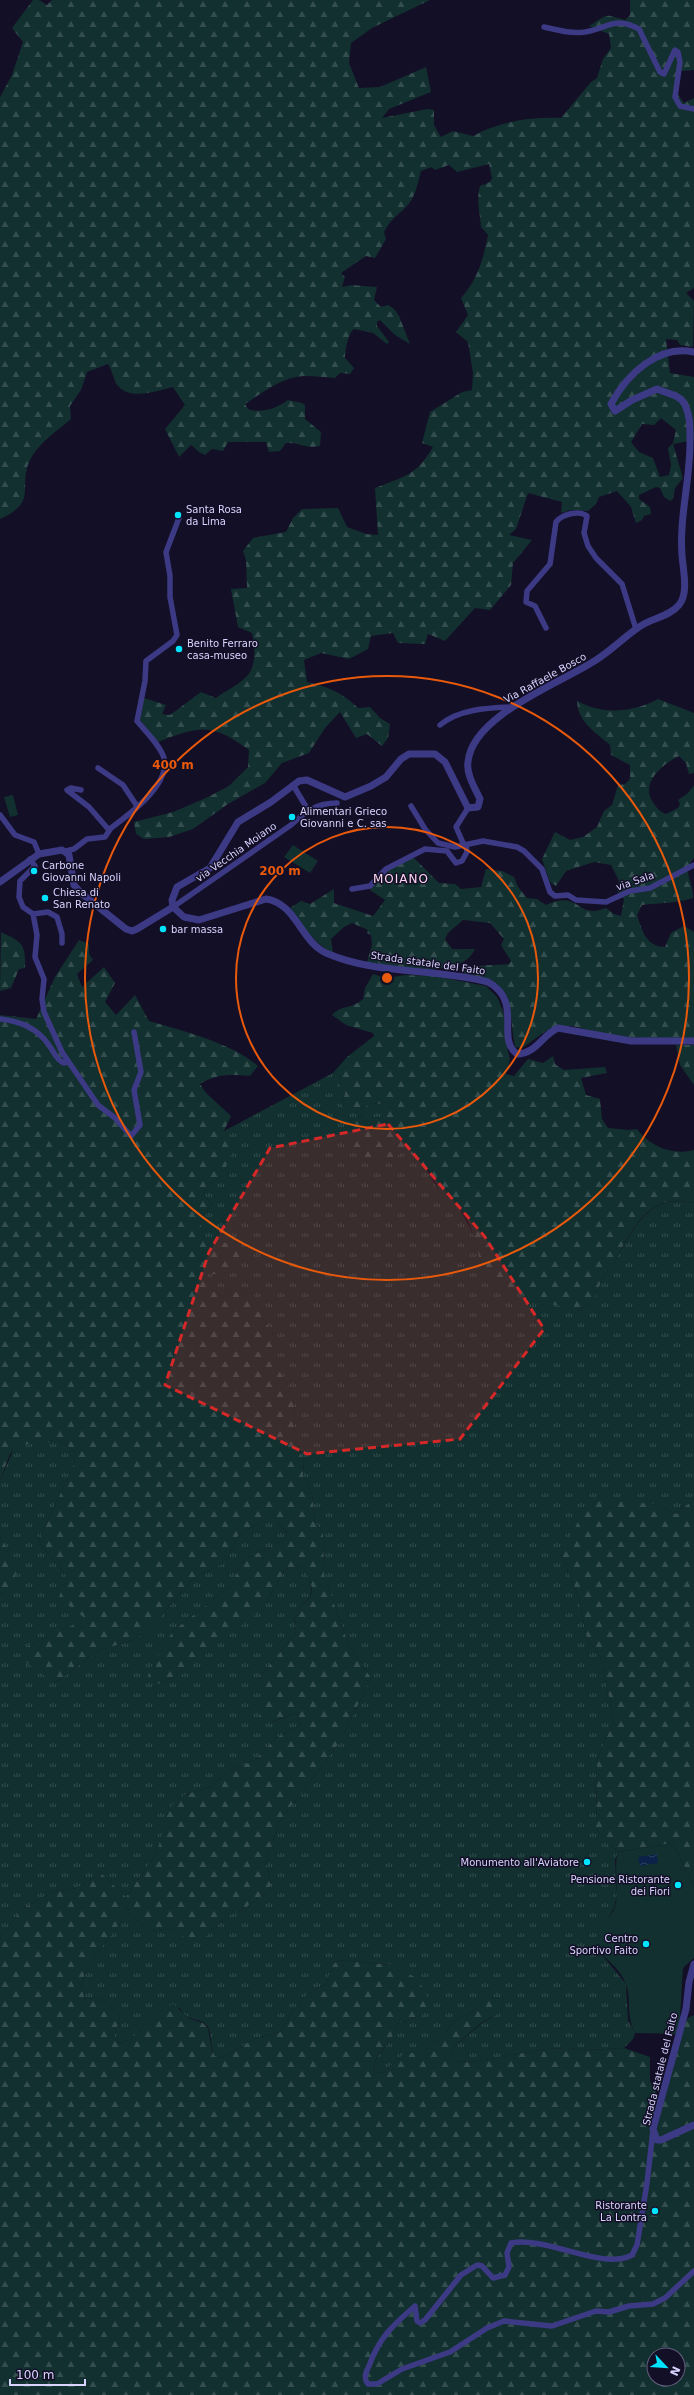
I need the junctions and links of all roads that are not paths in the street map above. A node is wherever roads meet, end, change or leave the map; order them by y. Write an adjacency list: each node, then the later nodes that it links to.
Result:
1 (544, 27): 2 (street)
2 (694, 109)
3 (694, 352): 6 (street, Via Raffaele Bosco)
4 (179, 518): 13 (street)
5 (546, 628): 6 (street)
6 (636, 629): 7 (street, Via Raffaele Bosco)
7 (511, 707): 8 (street); 15 (street, Via Raffaele Bosco)
8 (440, 725)
9 (98, 768): 13 (street)
10 (293, 785): 15 (street); 16 (street); 26 (street)
11 (81, 790): 18 (street)
12 (337, 803): 16 (street, via Vecchia Moiano)
13 (137, 806): 18 (street)
14 (412, 806): 19 (street)
15 (468, 808): 19 (street)
16 (308, 810): 26 (street, via Vecchia Moiano)
17 (0, 815): 21 (street)
18 (109, 830): 20 (street)
19 (465, 845): 23 (street, via Sala); 25 (street)
20 (66, 851): 21 (street); 26 (street)
21 (39, 854): 22 (street)
22 (30, 859): 24 (street); 27 (street)
23 (694, 865)
24 (0, 882)
25 (352, 889)
26 (173, 907): 31 (street, Strada statale del Faito)
27 (33, 914): 28 (street); 32 (street)
28 (62, 943)
29 (0, 1019): 32 (street)
30 (134, 1032): 32 (street)
31 (694, 1041)
32 (68, 1061)
33 (694, 1964): 35 (street, Strada statale del Faito)
34 (694, 2125): 35 (street, Strada statale del Faito)
35 (653, 2129): 36 (street)
36 (694, 2271)

